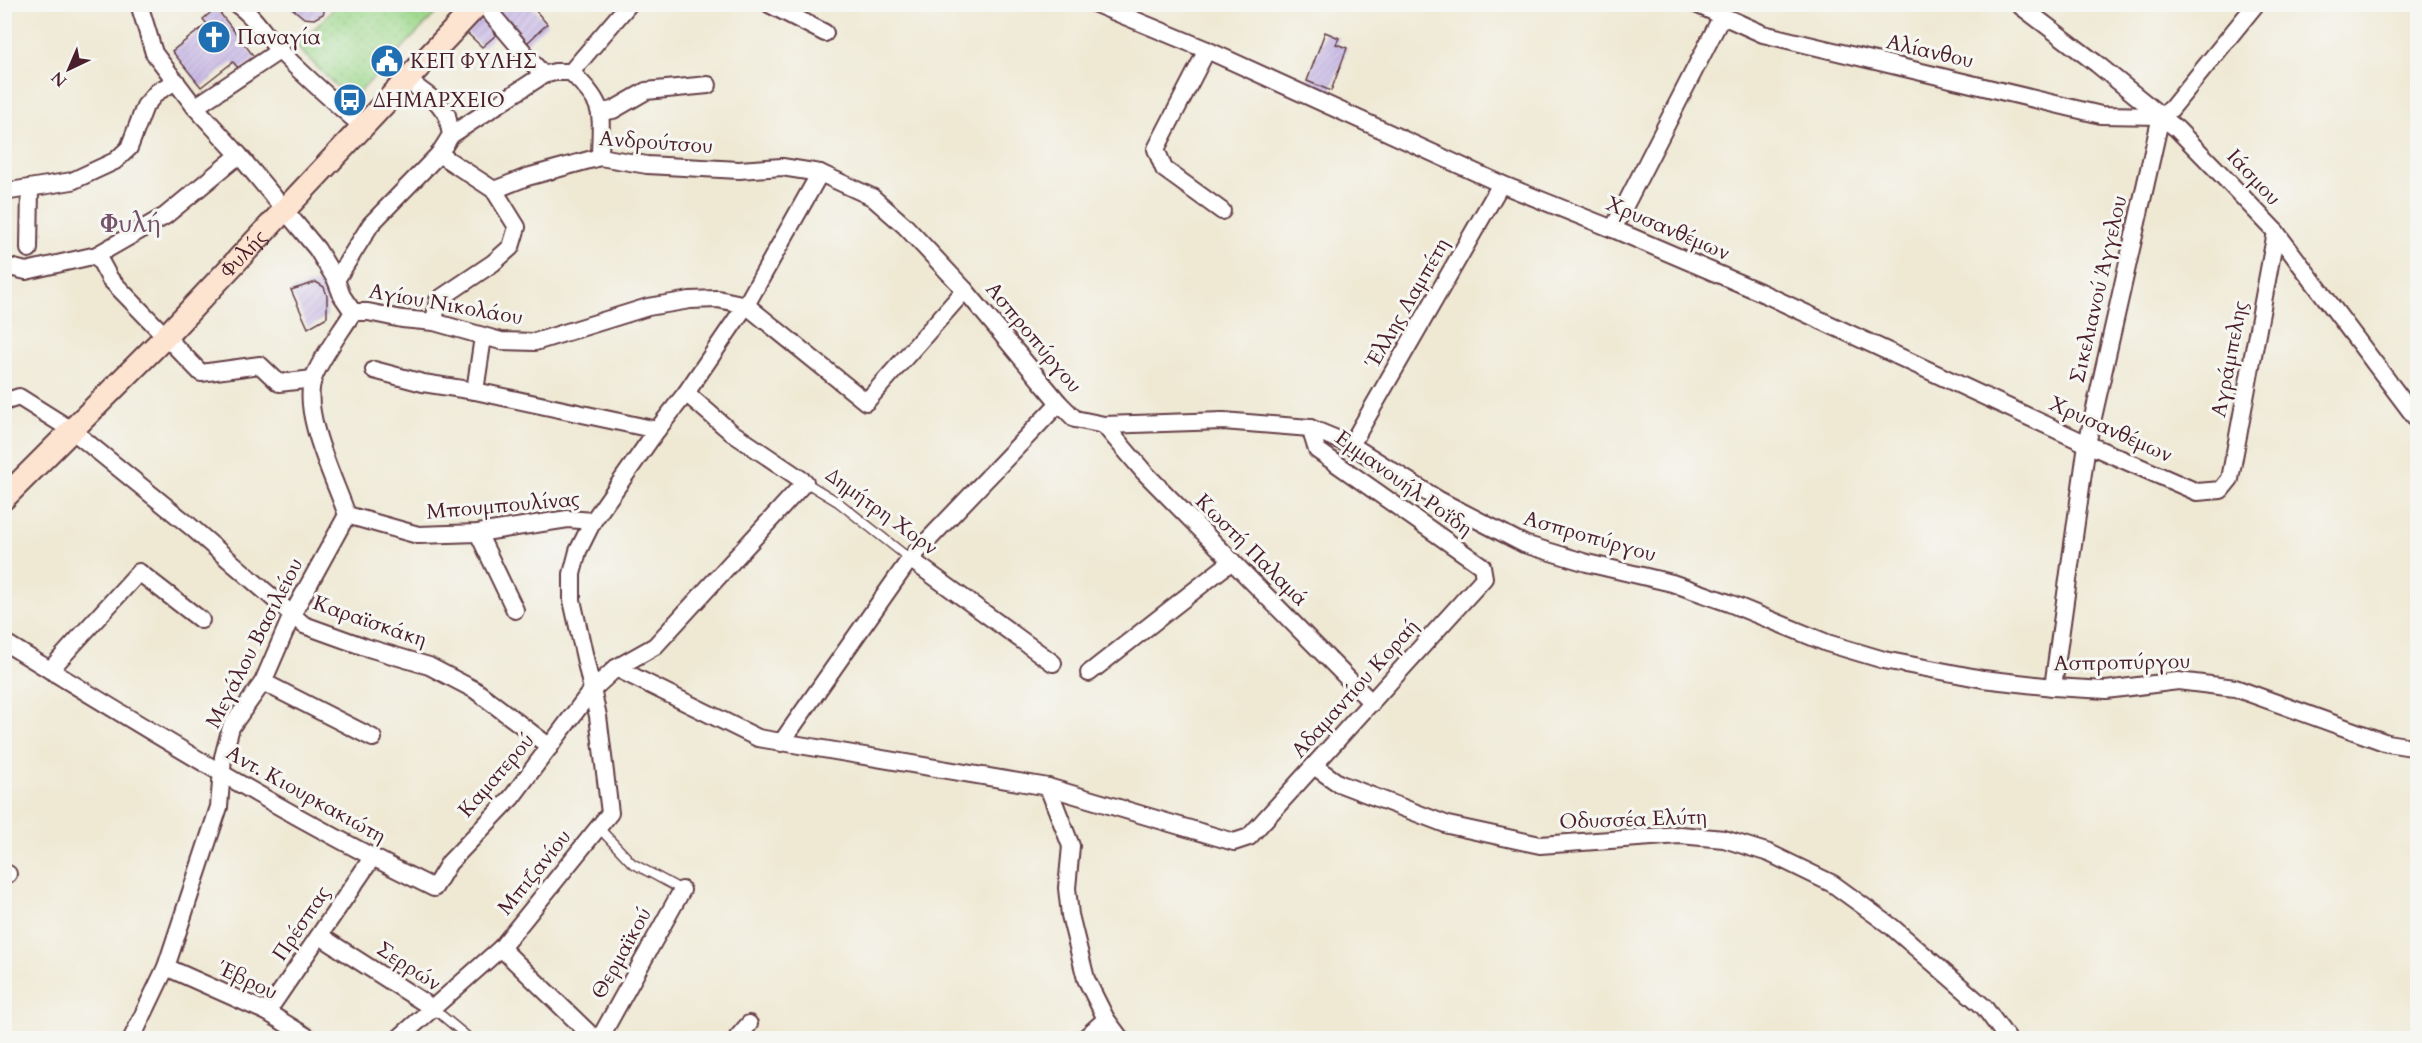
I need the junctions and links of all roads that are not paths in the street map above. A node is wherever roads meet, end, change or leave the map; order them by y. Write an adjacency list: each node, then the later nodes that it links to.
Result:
1 (139, 4): 18 (street, Αγίου Νικολάου)
2 (478, 4): 17 (main road, Φυλής)
3 (483, 4): 16 (street)
4 (629, 4): 15 (street)
5 (769, 4): 12 (street)
6 (1096, 4): 13 (street, Χρυσανθέμων)
7 (1696, 4): 11 (street, Αλίανθου)
8 (2018, 4): 22 (street, Ιάσμου)
9 (2256, 4): 22 (street)
10 (246, 7): 14 (street)
11 (1722, 16): 22 (street, Αλίανθου); 35 (street)
12 (825, 33)
13 (1207, 50): 29 (street, Χρυσανθέμων); 34 (street)
14 (279, 51): 20 (street); 23 (street)
15 (571, 72): 16 (street); 21 (street)
16 (543, 75): 24 (street)
17 (408, 80): 23 (main road, Φυλής); 24 (street)
18 (176, 81): 20 (street, Αγίου Νικολάου); 30 (street)
19 (708, 85): 21 (street)
20 (195, 107): 26 (street, Αγίου Νικολάου)
21 (601, 112): 27 (street)
22 (2161, 116): 36 (street, Ιάσμου); 58 (street, Σικελιανού Άγγελου)
23 (362, 126): 33 (main road, Φυλής)
24 (451, 135): 25 (street)
25 (439, 154): 31 (street); 40 (street)
26 (239, 155): 33 (street, Αγίου Νικολάου); 38 (street)
27 (600, 157): 28 (street, Ανδρούτσου); 31 (street, Ανδρούτσου)
28 (820, 172): 41 (street, Ασπροπύργου); 42 (street, Μπιζανίου)
29 (1501, 184): 35 (street, Χρυσανθέμων); 59 (street, Έλλης Λαμπέτη)
30 (30, 188): 32 (street); 37 (street)
31 (494, 190): 44 (street)
32 (4, 192)
33 (283, 210): 40 (street, Αγίου Νικολάου); 45 (main road, Φυλής)
34 (1222, 211)
35 (1613, 229): 58 (street, Χρυσανθέμων)
36 (2276, 232): 53 (street, Ιάσμου); 61 (street, Αγράμπελης)
37 (29, 249)
38 (97, 255): 39 (street); 45 (street)
39 (7, 270)
40 (336, 280): 43 (street, Αγίου Νικολάου)
41 (965, 290): 42 (street, Αγίου Νικολάου); 52 (street, Ασπροπύργου)
42 (746, 305): 46 (street, Αγίου Νικολάου); 50 (street, Μπιζανίου)
43 (353, 312): 44 (street, Αγίου Νικολάου); 48 (street)
44 (434, 322): 46 (street, Αγίου Νικολάου)
45 (167, 335): 48 (street); 57 (main road, Φυλής)
46 (483, 337): 49 (street)
47 (374, 370): 49 (street)
48 (313, 379): 63 (street)
49 (475, 391): 56 (street)
50 (686, 393): 56 (street, Μπιζανίου); 60 (street, Δημήτρη Χορν)
51 (4, 402): 57 (street, Καραϊσκάκη)
52 (1059, 403): 54 (street, Ασπροπύργου); 66 (street)
53 (2418, 421)
54 (1104, 425): 55 (street, Ασπροπύργου); 67 (street, Κωστή Παλαμά)
55 (1310, 428): 59 (street, Ασπροπύργου); 68 (street, Εμμανουήλ Ροΐδη)
56 (657, 430): 64 (street, Μπιζανίου)
57 (73, 431): 62 (main road, Φυλής); 70 (street, Καραϊσκάκη)
58 (2086, 444): 61 (street, Χρυσανθέμων); 78 (street, Σικελιανού Άγγελου)
59 (1351, 445): 78 (street, Ασπροπύργου)
60 (805, 482): 66 (lane, Δημήτρη Χορν); 74 (street, Καματερού)
61 (2221, 490)
62 (4, 498)
63 (347, 514): 65 (street, Μπουμπουλίνας); 70 (street, Μεγάλου Βασιλείου)
64 (593, 521): 65 (street, Μπουμπουλίνας); 79 (street, Μπιζανίου)
65 (478, 533): 69 (street)
66 (910, 559): 73 (street, Δημήτρη Χορν); 82 (street)
67 (1232, 561): 76 (street); 80 (street, Κωστή Παλαμά)
68 (1482, 566): 80 (street, Αδαμαντίου Κοραή)
69 (515, 610)
70 (292, 615): 77 (street, Μεγάλου Βασιλείου); 83 (street, Καραϊσκάκη)
71 (201, 620): 75 (street)
72 (4, 642): 75 (street, Αντ. Κιουρκακιώτη)
73 (1053, 663)
74 (616, 668): 79 (street, Καματερού); 82 (street)
75 (50, 670): 86 (street, Αντ. Κιουρκακιώτη)
76 (1089, 673)
77 (263, 682): 81 (street); 86 (street, Μεγάλου Βασιλείου)
78 (2053, 687): 84 (street, Ασπροπύργου)
79 (591, 691): 83 (street, Καματερού); 88 (street, Μπιζανίου)
80 (1372, 703): 85 (street, Αδαμαντίου Κοραή)
81 (373, 738)
82 (781, 742): 87 (street)
83 (550, 747): 90 (street, Καματερού)
84 (2418, 748)
85 (1314, 766): 87 (street, Αδαμαντίου Κοραή); 108 (street, Οδυσσέα Ελύτη)
86 (222, 773): 89 (street, Αντ. Κιουρκακιώτη); 94 (street, Μεγάλου Βασιλείου)
87 (1048, 787): 97 (street)
88 (598, 828): 91 (lane); 93 (street, Μπιζανίου)
89 (372, 858): 90 (street, Αντ. Κιουρκακιώτη); 92 (street, Πρέσπας)
90 (434, 888)
91 (682, 890): 104 (street, Θερμαϊκού)
92 (320, 936): 95 (street, Σερρών); 96 (street, Πρέσπας)
93 (501, 948): 95 (street, Μπιζανίου); 103 (street)
94 (166, 967): 96 (street, Έβρου); 99 (street, Μεγάλου Βασιλείου)
95 (434, 1008): 101 (street, Μπιζανίου); 102 (lane, Σερρών)
96 (267, 1012): 100 (street, Έβρου)
97 (1106, 1019): 106 (street); 107 (street)
98 (749, 1024): 105 (street)
99 (132, 1038)
100 (309, 1038)
101 (399, 1038)
102 (469, 1038)
103 (594, 1038)
104 (600, 1038)
105 (737, 1038)
106 (1085, 1038)
107 (1120, 1038)
108 (2007, 1038)

